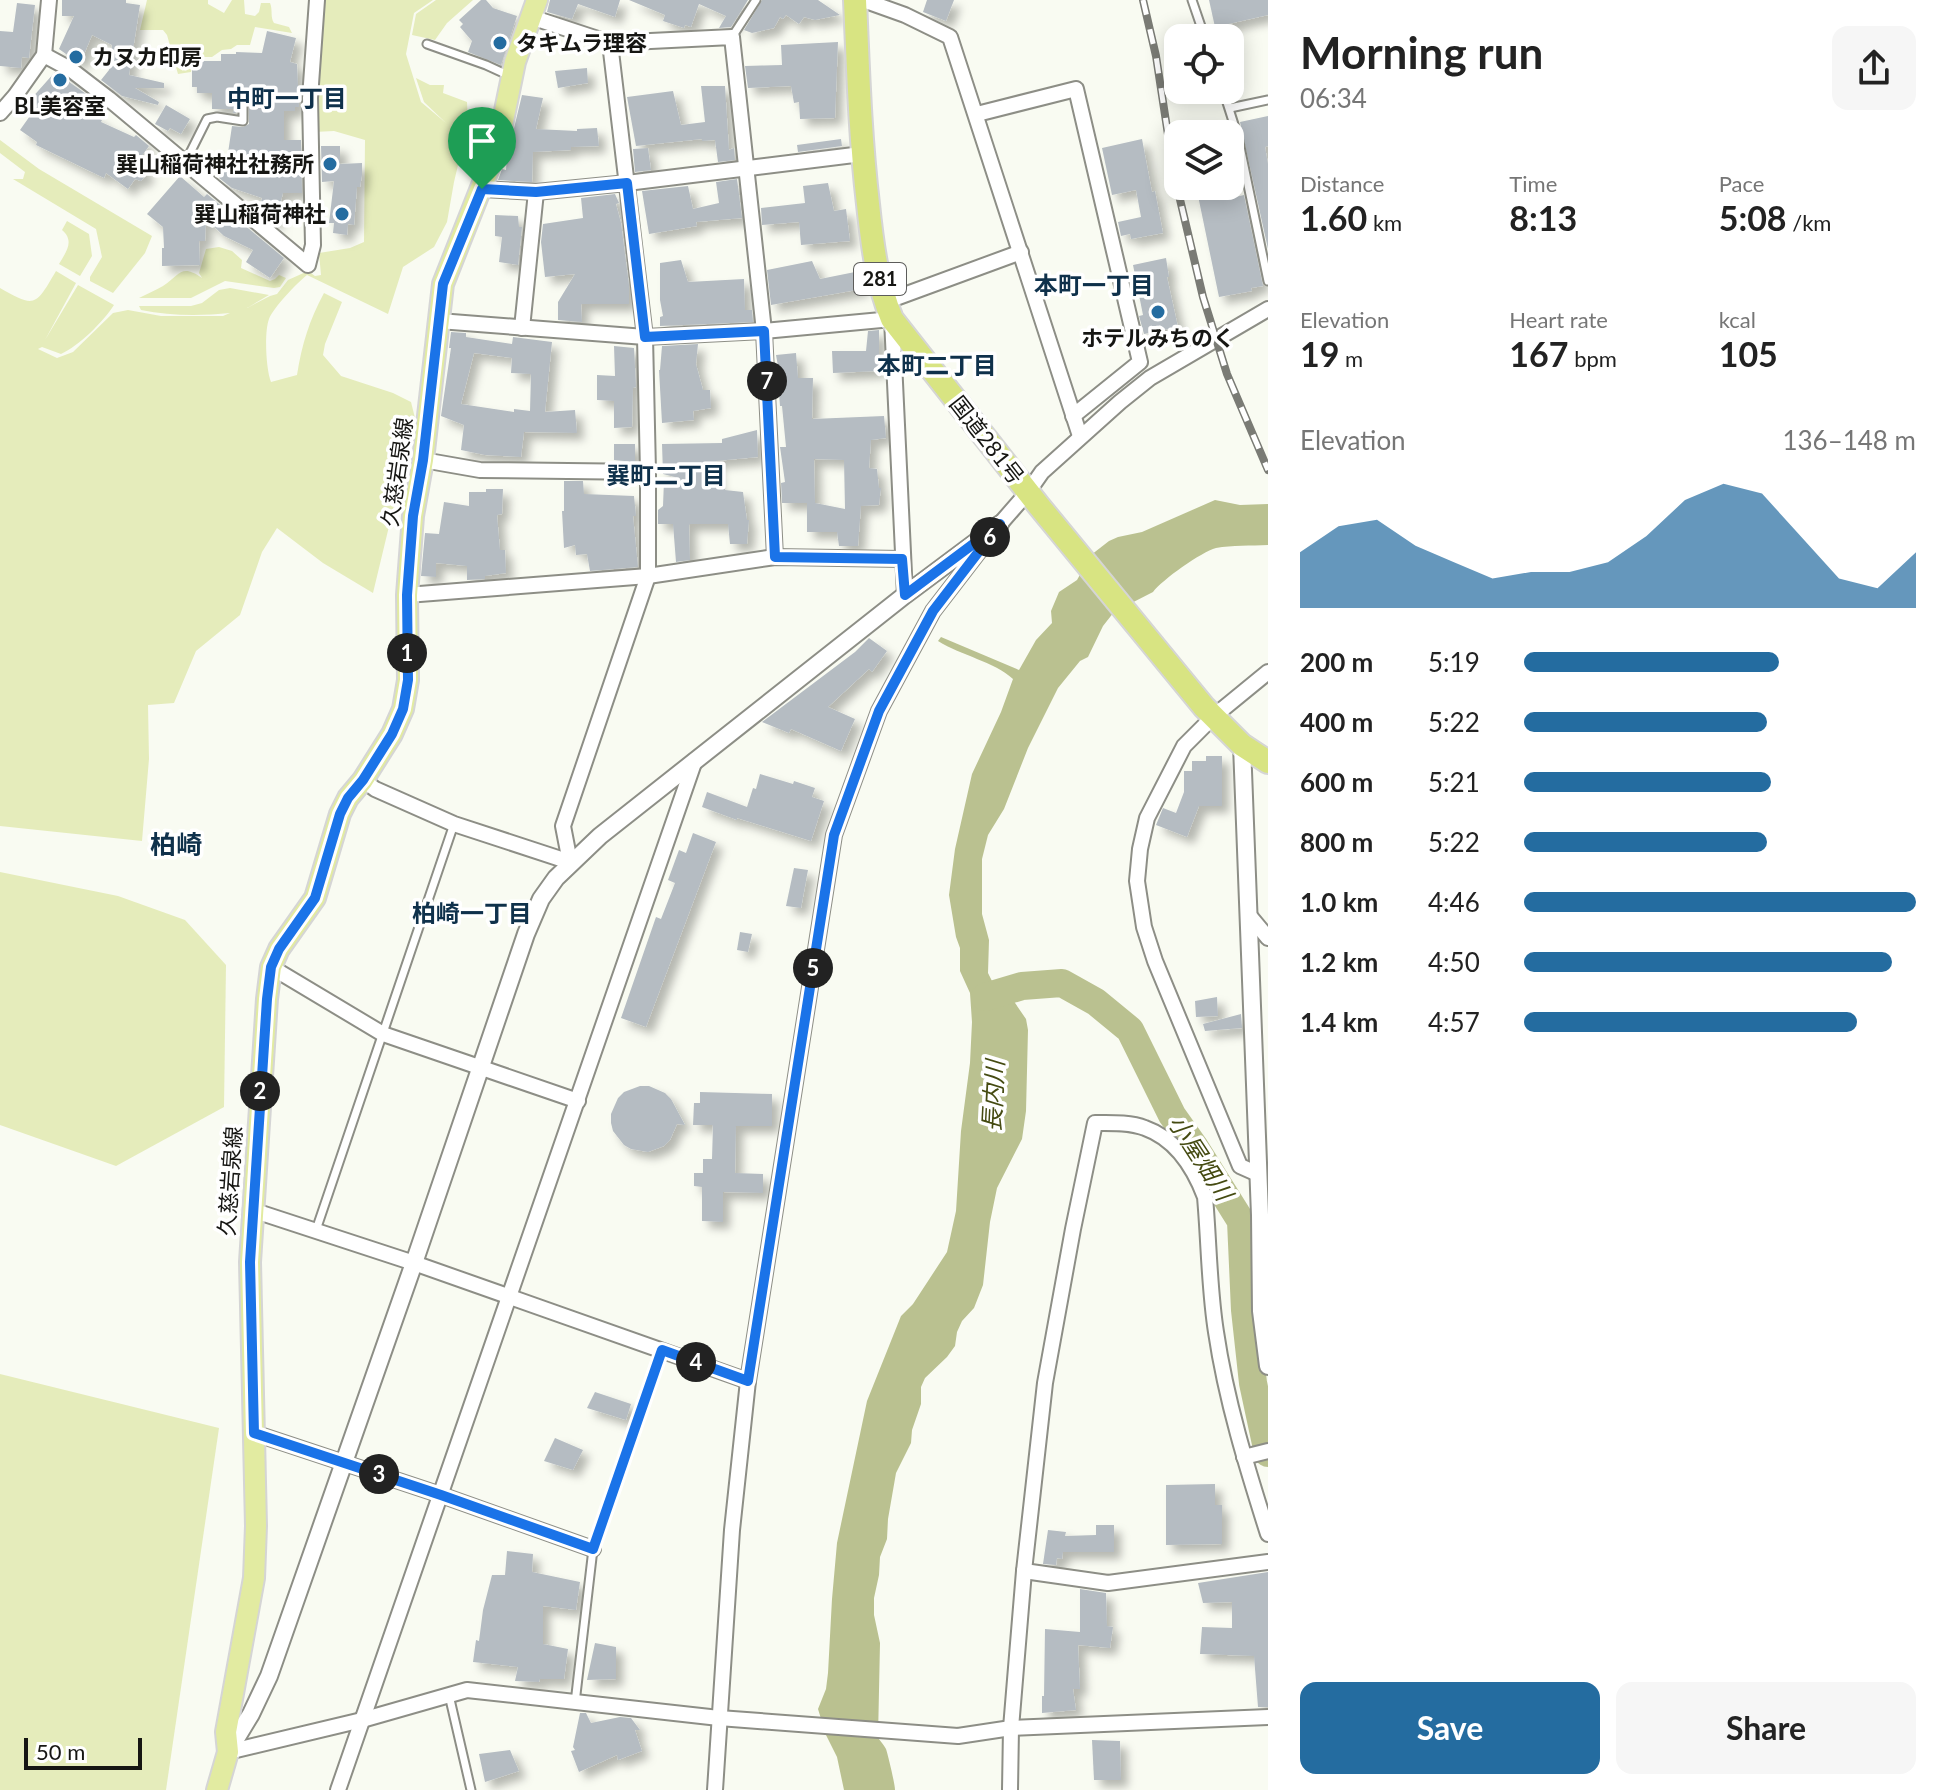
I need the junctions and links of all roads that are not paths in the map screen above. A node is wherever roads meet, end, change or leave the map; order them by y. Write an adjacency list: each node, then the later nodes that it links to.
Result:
1 (49, 0): 12 (street)
2 (317, 0): 21 (street)
3 (756, 0): 9 (lane)
4 (855, 0): 20 (highway, 国道281号 / 281)
5 (863, 0): 19 (street)
6 (1192, 0): 8 (lane)
7 (534, 9): 10 (street); 13 (main road, 久慈岩泉線)
8 (1200, 24)
9 (732, 37): 10 (street); 22 (street)
10 (610, 43): 23 (street)
11 (427, 44): 13 (lane)
12 (44, 55): 18 (street); 21 (street)
13 (512, 77): 24 (main road, 久慈岩泉線)
14 (243, 94): 21 (lane)
15 (1268, 100): 17 (lane)
16 (1228, 104): 17 (lane)
17 (1230, 108): 27 (lane)
18 (0, 113)
19 (977, 114): 26 (street); 34 (street)
20 (862, 154): 22 (street); 29 (highway, 国道281号 / 281)
21 (185, 163)
22 (747, 169): 23 (street); 32 (street)
23 (627, 183): 25 (street); 33 (street)
24 (482, 189): 25 (street); 30 (main road, 久慈岩泉線)
25 (536, 192): 31 (street)
26 (1021, 252): 29 (street); 34 (street)
27 (1268, 281)
28 (1268, 309): 35 (street)
29 (888, 310): 32 (street); 38 (highway, 国道281号 / 281); 41 (street)
30 (439, 321): 31 (street); 36 (main road, 久慈岩泉線)
31 (522, 328): 33 (street)
32 (764, 331): 33 (street); 40 (street)
33 (645, 337): 37 (street)
34 (1073, 416): 35 (street)
35 (1080, 436): 38 (street)
36 (423, 460): 37 (street); 43 (main road, 久慈岩泉線)
37 (648, 472): 42 (street)
38 (1033, 499): 39 (street); 46 (highway, 国道281号 / 281)
39 (1000, 524): 44 (street); 67 (street)
40 (775, 557): 41 (street); 42 (street)
41 (902, 559): 44 (street)
42 (648, 576): 43 (street); 52 (street)
43 (407, 595): 50 (main road, 久慈岩泉線)
44 (905, 595): 48 (street)
45 (1268, 672): 46 (street)
46 (1209, 712): 47 (highway, 国道281号 / 281); 59 (street)
47 (1242, 745): 49 (highway, 国道281号 / 281); 53 (street)
48 (695, 760): 52 (street); 58 (street)
49 (1268, 762)
50 (363, 780): 51 (street); 55 (main road, 久慈岩泉線)
51 (454, 824): 52 (street); 56 (lane)
52 (570, 862): 57 (street)
53 (1248, 914): 54 (street); 59 (street)
54 (1268, 938)
55 (271, 967): 56 (street); 60 (main road, 久慈岩泉線)
56 (383, 1034): 57 (street); 62 (lane)
57 (481, 1067): 58 (street); 63 (street)
58 (578, 1101): 64 (street)
59 (1258, 1174): 61 (street)
60 (252, 1210): 62 (street); 68 (main road, 久慈岩泉線)
61 (1264, 1215): 66 (street)
62 (316, 1230): 63 (street)
63 (414, 1263): 64 (street); 71 (street)
64 (509, 1298): 65 (street); 72 (street)
65 (662, 1350): 67 (street); 74 (lane)
66 (1268, 1366)
67 (748, 1381): 80 (street)
68 (254, 1433): 71 (street); 83 (main road, 久慈岩泉線)
69 (1268, 1451): 70 (street)
70 (1247, 1456): 73 (street); 76 (street)
71 (344, 1462): 72 (street); 83 (street)
72 (441, 1495): 74 (street); 81 (street)
73 (1268, 1534)
74 (593, 1549): 78 (lane)
75 (1268, 1562): 76 (street)
76 (1024, 1571): 82 (street)
77 (449, 1695): 78 (street); 81 (street); 86 (lane)
78 (575, 1703): 80 (street)
79 (1268, 1717): 82 (street)
80 (719, 1718): 82 (street); 87 (street)
81 (362, 1720): 83 (street); 85 (street)
82 (1011, 1728): 88 (street)
83 (228, 1752): 84 (main road, 久慈岩泉線)
84 (217, 1790)
85 (338, 1790)
86 (471, 1790)
87 (715, 1790)
88 (1010, 1790)

